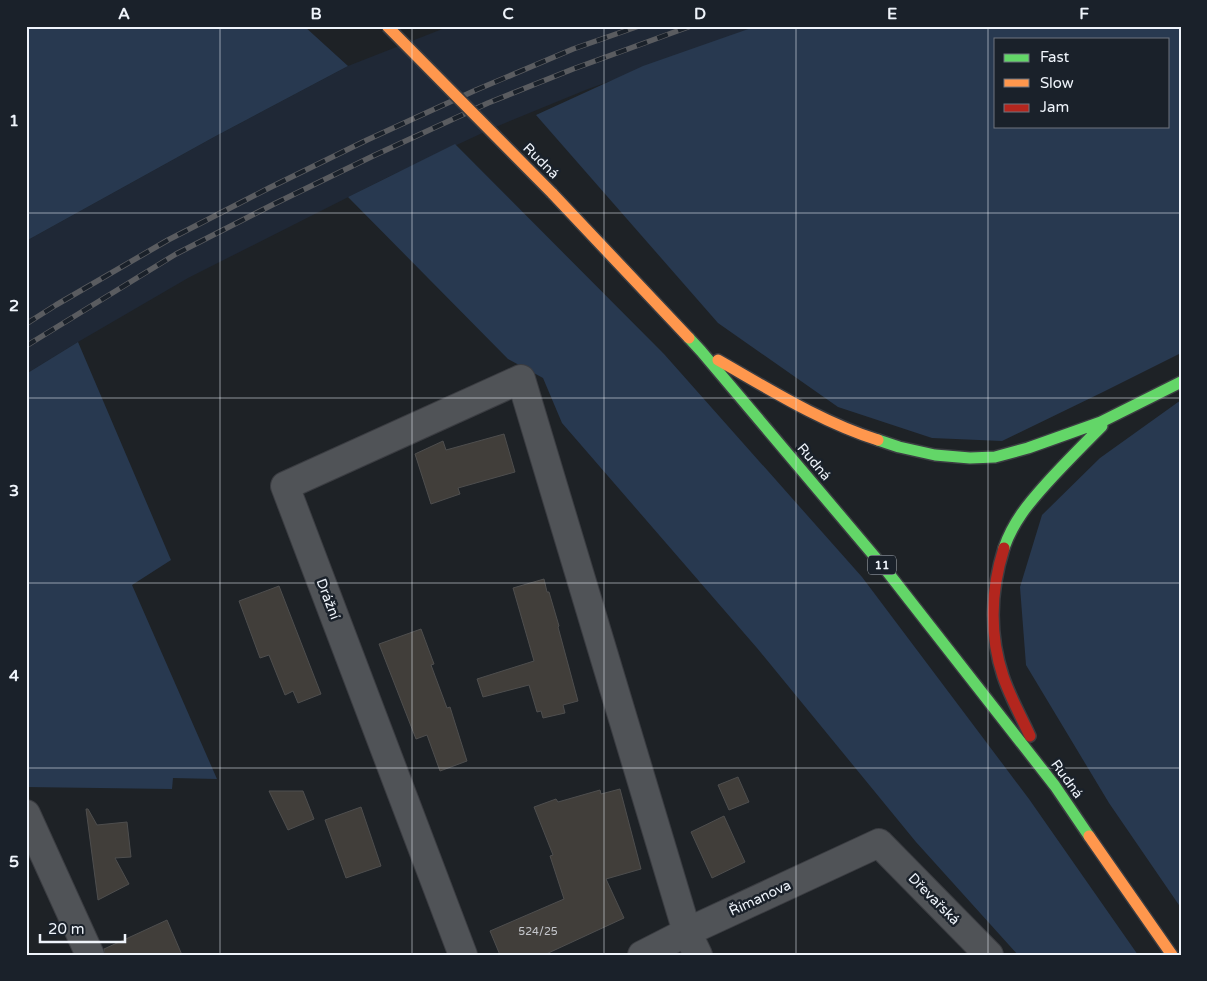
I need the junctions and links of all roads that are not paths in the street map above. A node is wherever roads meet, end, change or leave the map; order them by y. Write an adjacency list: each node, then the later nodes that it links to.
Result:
1 (387, 26): 2 (main road, Rudná / 11, bridge)
2 (701, 350): 4 (main road); 5 (main road, Rudná / 11)
3 (1181, 382): 4 (main road)
4 (1111, 418): 5 (main road)
5 (1055, 786): 13 (main road, Rudná / 11)
6 (26, 814): 9 (street)
7 (879, 843): 8 (street, Římanova); 12 (street, Dřevařská)
8 (692, 944): 10 (street, Drážní); 11 (street, Římanova)
9 (90, 955)
10 (463, 955)
11 (642, 955)
12 (989, 955)
13 (1172, 955)

